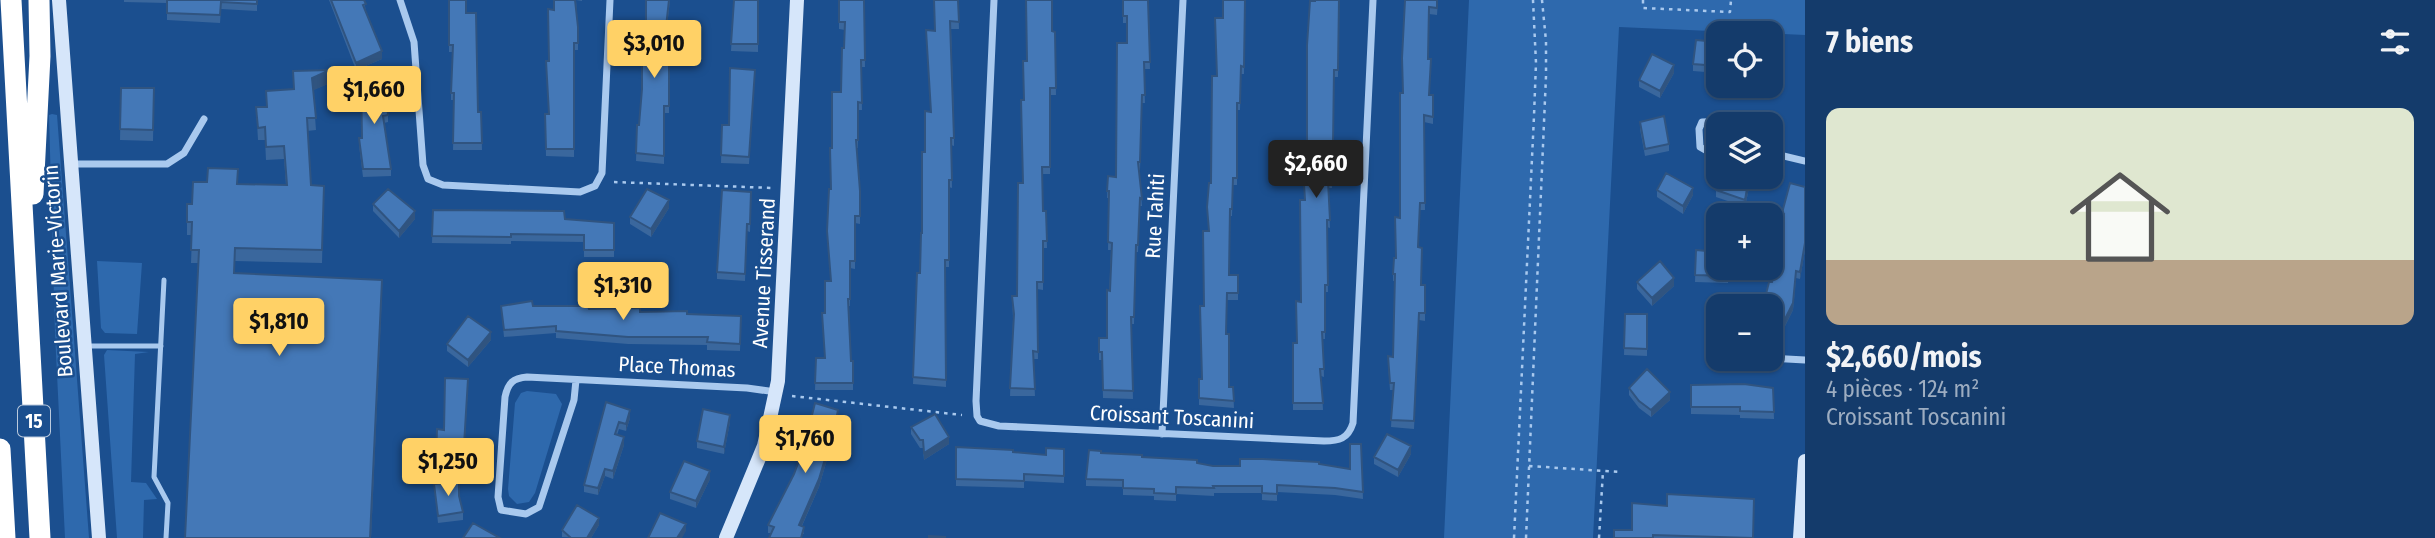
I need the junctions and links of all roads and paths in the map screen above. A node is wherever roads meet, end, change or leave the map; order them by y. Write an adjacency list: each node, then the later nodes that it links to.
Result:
1 (11, 0): 23 (highway)
2 (39, 0): 23 (highway)
3 (59, 0): 19 (street, Boulevard Marie-Victorin)
4 (400, 0): 5 (street)
5 (610, 0)
6 (797, 0): 29 (street, Avenue Tisserand)
7 (994, 0): 31 (street, Croissant Toscanini)
8 (1183, 0): 31 (street, Rue Tahiti)
9 (1373, 0): 31 (street, Croissant Toscanini)
10 (1533, 0): 42 (path)
11 (1542, 0): 34 (path)
12 (1643, 0): 13 (path)
13 (1731, 0)
14 (204, 119): 19 (street)
15 (1706, 122): 16 (street)
16 (1706, 151)
17 (1783, 156): 18 (street)
18 (1805, 161)
19 (71, 164): 25 (street, Boulevard Marie-Victorin)
20 (614, 181): 21 (path)
21 (773, 188)
22 (164, 280): 24 (lane)
23 (27, 304): 38 (highway, 15)
24 (160, 345): 25 (lane); 40 (lane)
25 (84, 346): 39 (street, Boulevard Marie-Victorin)
26 (1783, 359): 27 (street)
27 (1805, 360)
28 (576, 380): 28 (street, Place Thomas); 29 (street, Place Thomas)
29 (782, 394): 30 (path); 41 (street, Avenue Tisserand)
30 (962, 415)
31 (1163, 434)
32 (0, 449): 37 (highway, 15)
33 (1805, 461): 45 (street)
34 (1529, 466): 35 (path); 43 (path)
35 (1603, 470): 36 (path); 44 (path)
36 (1620, 472)
37 (5, 538)
38 (40, 538)
39 (99, 538)
40 (166, 538)
41 (726, 538)
42 (1514, 538)
43 (1526, 538)
44 (1600, 538)
45 (1800, 538)

